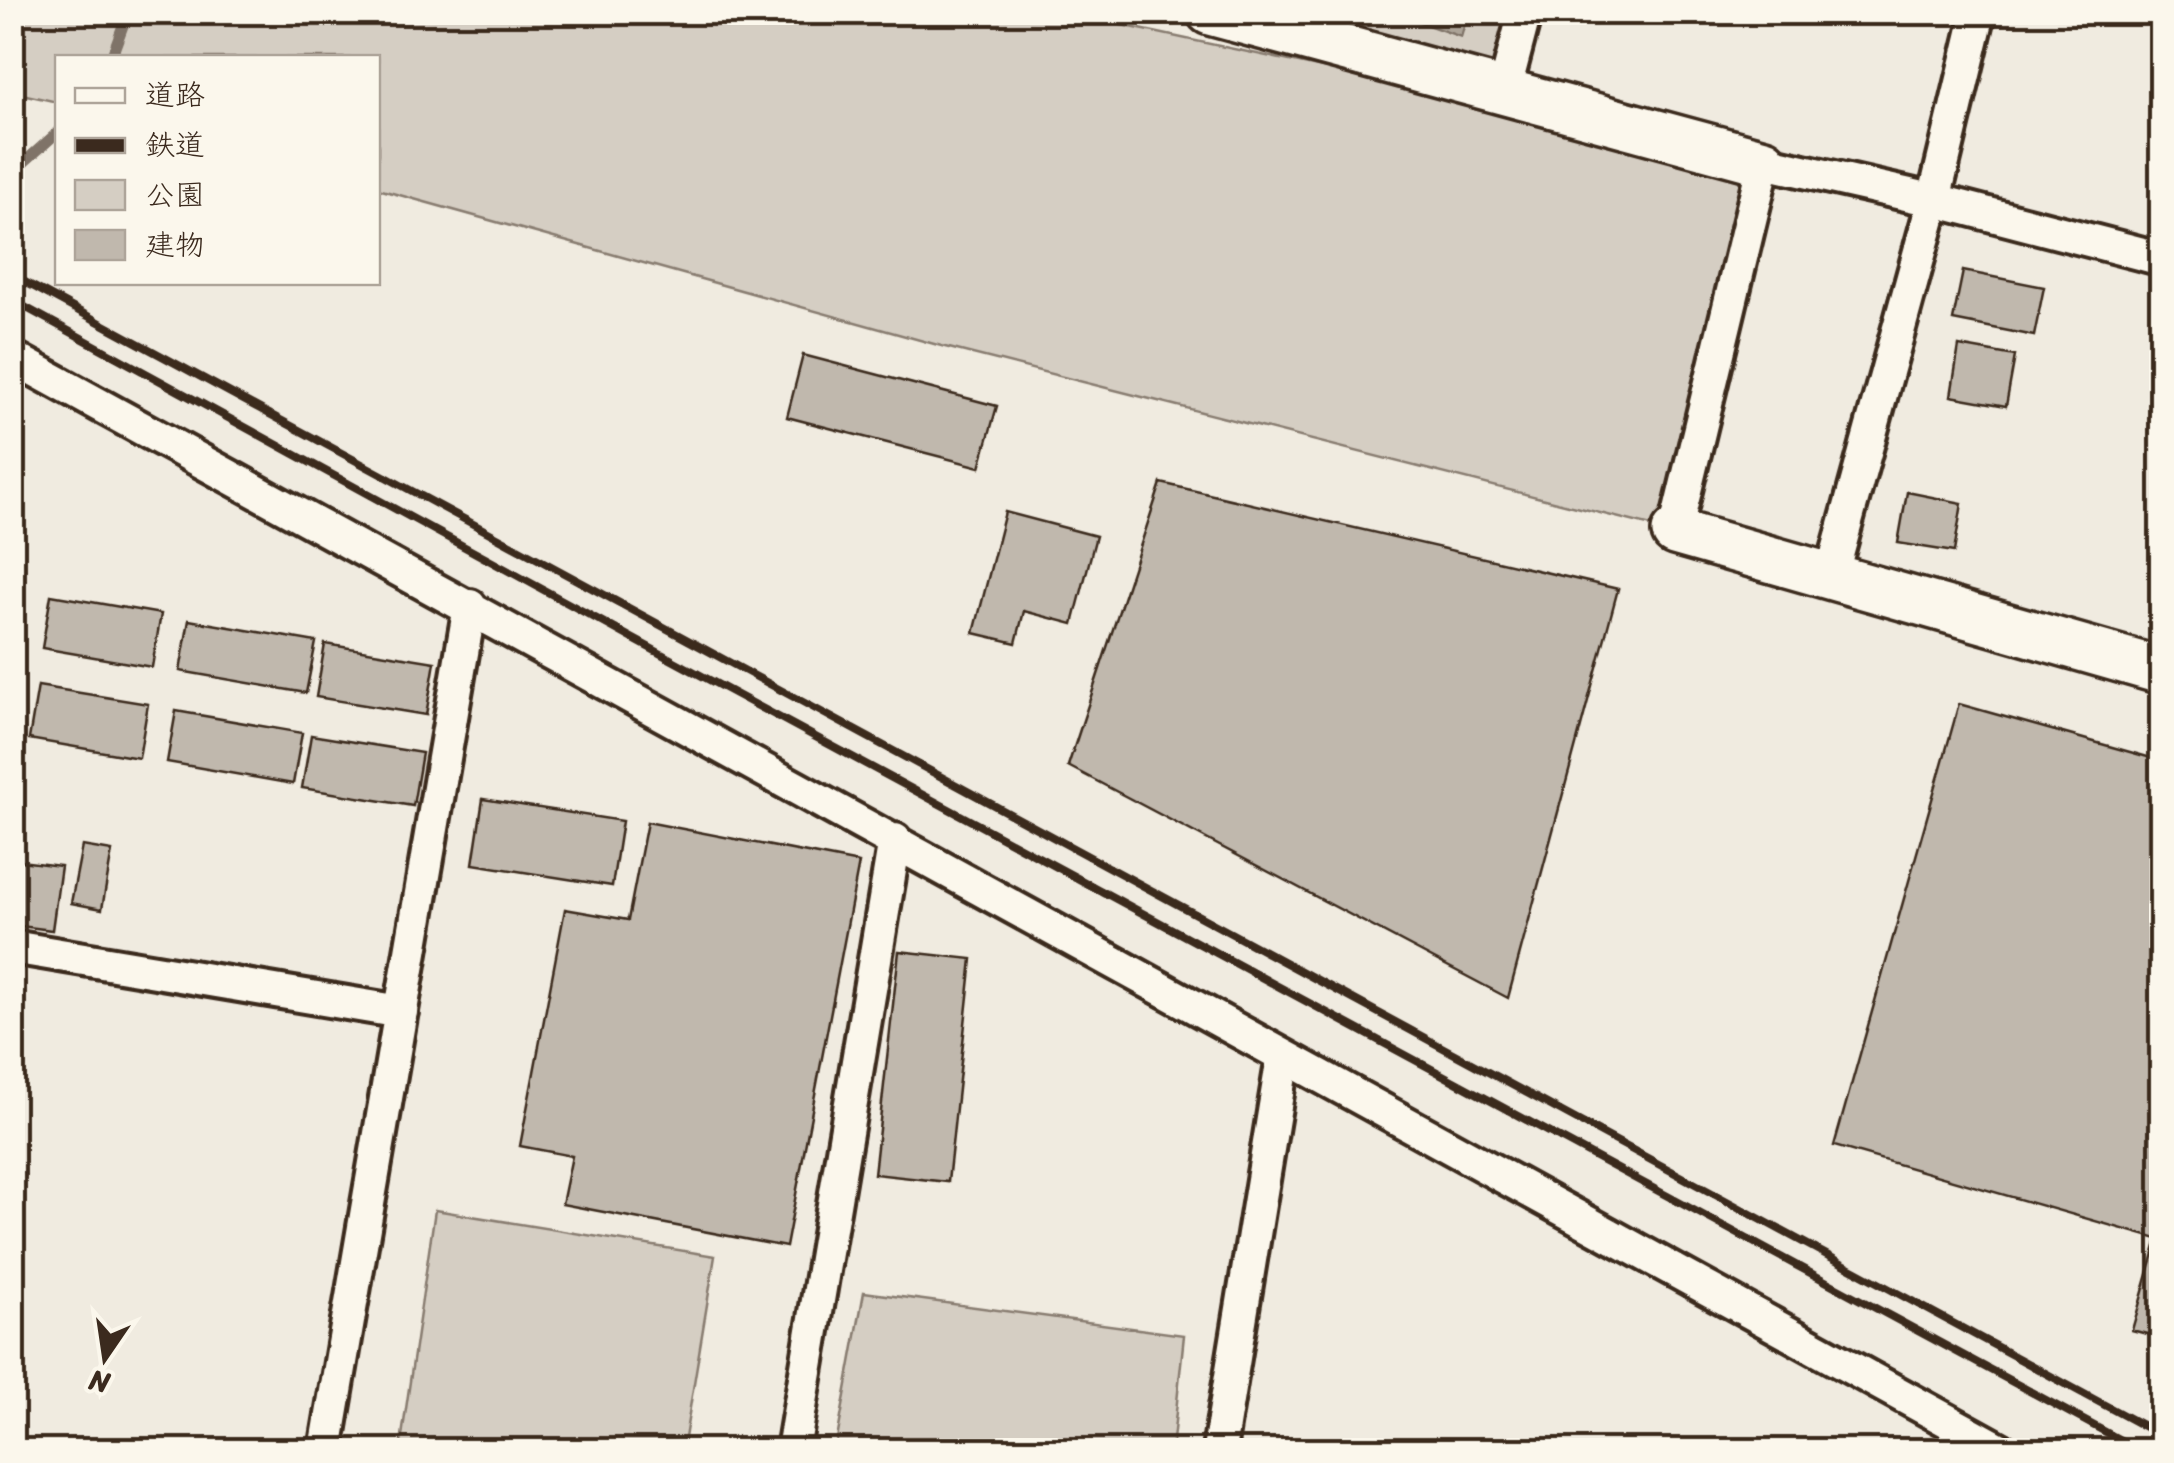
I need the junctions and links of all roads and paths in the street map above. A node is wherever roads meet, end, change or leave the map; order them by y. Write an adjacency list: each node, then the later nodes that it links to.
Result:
1 (1210, 12): 4 (street)
2 (1525, 12): 4 (street)
3 (1979, 12): 6 (street)
4 (1504, 92): 5 (street)
5 (1764, 162): 6 (street); 9 (street)
6 (1934, 200): 7 (street); 10 (street)
7 (2162, 259)
8 (12, 356): 11 (street)
9 (1676, 532): 10 (street)
10 (1830, 576): 12 (street)
11 (470, 606): 13 (street); 15 (street)
12 (2162, 670)
13 (894, 840): 16 (street); 18 (street)
14 (12, 947): 15 (street)
15 (401, 1012): 17 (street)
16 (1283, 1057): 19 (street); 20 (street)
17 (326, 1450)
18 (792, 1450)
19 (1220, 1450)
20 (2001, 1450)

